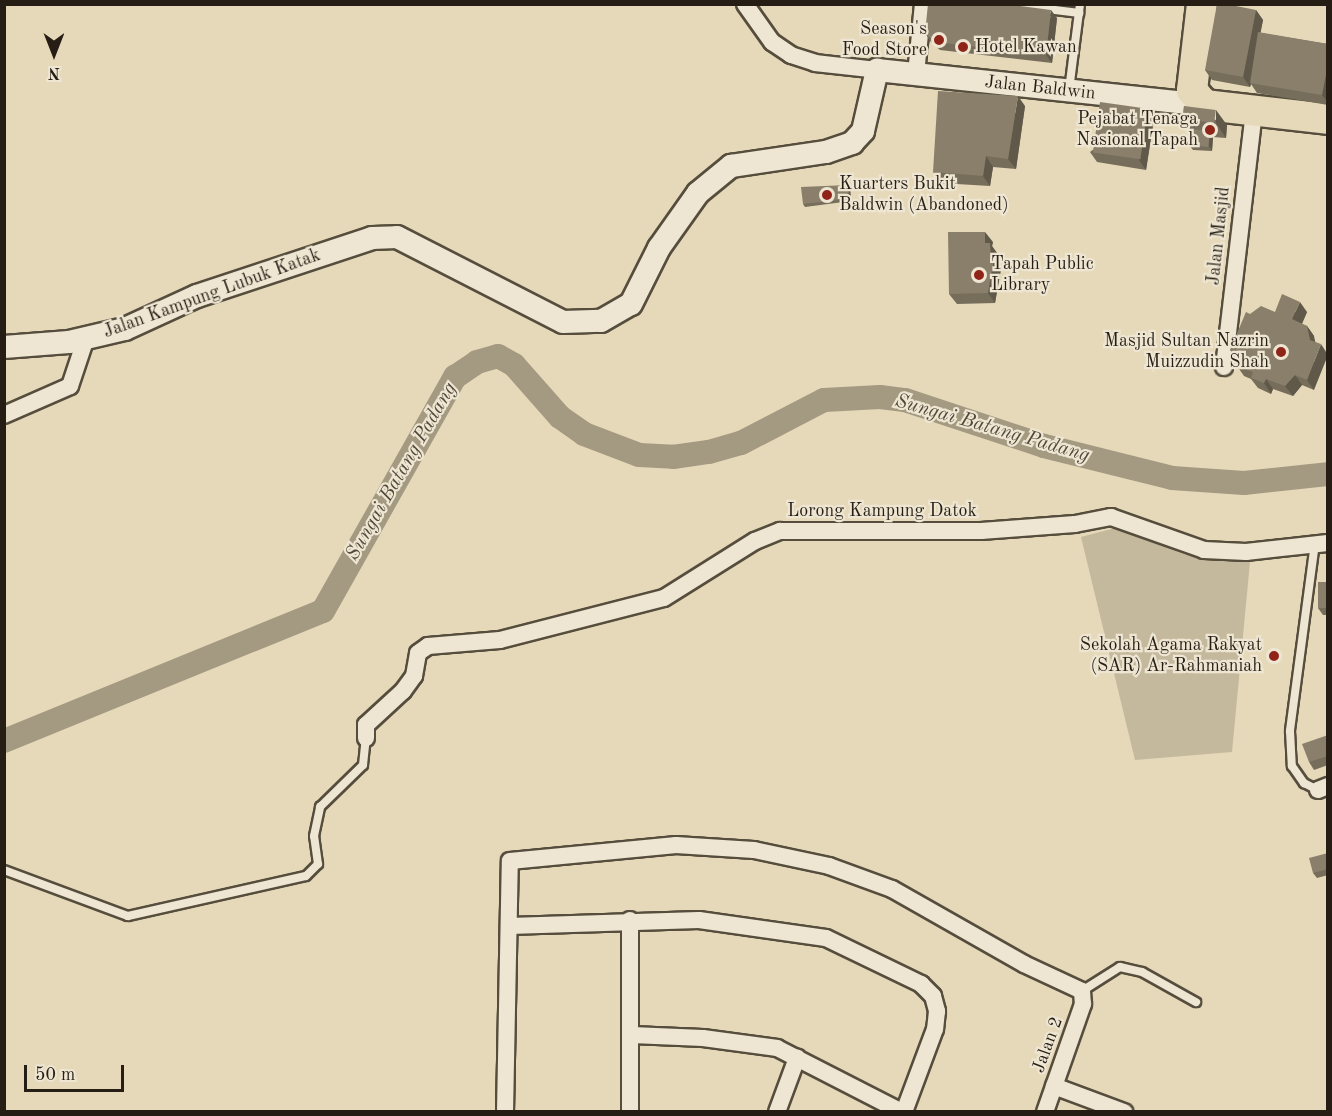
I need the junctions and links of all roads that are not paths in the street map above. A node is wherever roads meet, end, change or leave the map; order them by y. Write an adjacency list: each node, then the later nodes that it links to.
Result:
1 (745, 4): 6 (street)
2 (923, 4): 7 (street)
3 (1006, 4): 5 (lane)
4 (1202, 4): 9 (highway)
5 (1079, 9): 8 (lane)
6 (877, 70): 7 (street, Jalan Baldwin); 12 (street, Jalan Kampung Lubuk Katak)
7 (915, 74): 8 (street, Jalan Baldwin)
8 (1069, 91): 9 (street, Jalan Baldwin)
9 (1188, 99): 10 (highway, Jalan Baldwin)
10 (1254, 110): 11 (highway, Jalan Baldwin); 14 (street, Jalan Masjid)
11 (1328, 119)
12 (86, 338): 13 (street, Jalan Kampung Lubuk Katak); 15 (street)
13 (4, 347)
14 (1224, 367)
15 (4, 415)
16 (1321, 543): 17 (street, Lorong Kampung Datok); 18 (lane)
17 (366, 738): 19 (lane)
18 (1323, 788)
19 (4, 870)
20 (630, 920): 21 (street); 24 (street); 30 (street)
21 (509, 926): 22 (street); 27 (street)
22 (1082, 991): 23 (lane); 26 (street, Jalan 2)
23 (1196, 1002)
24 (632, 1035): 25 (street); 28 (street)
25 (797, 1058): 29 (street); 30 (street)
26 (1054, 1086): 31 (street, Jalan 2); 32 (street)
27 (505, 1112)
28 (630, 1112)
29 (777, 1112)
30 (903, 1112)
31 (1045, 1112)
32 (1124, 1112)

